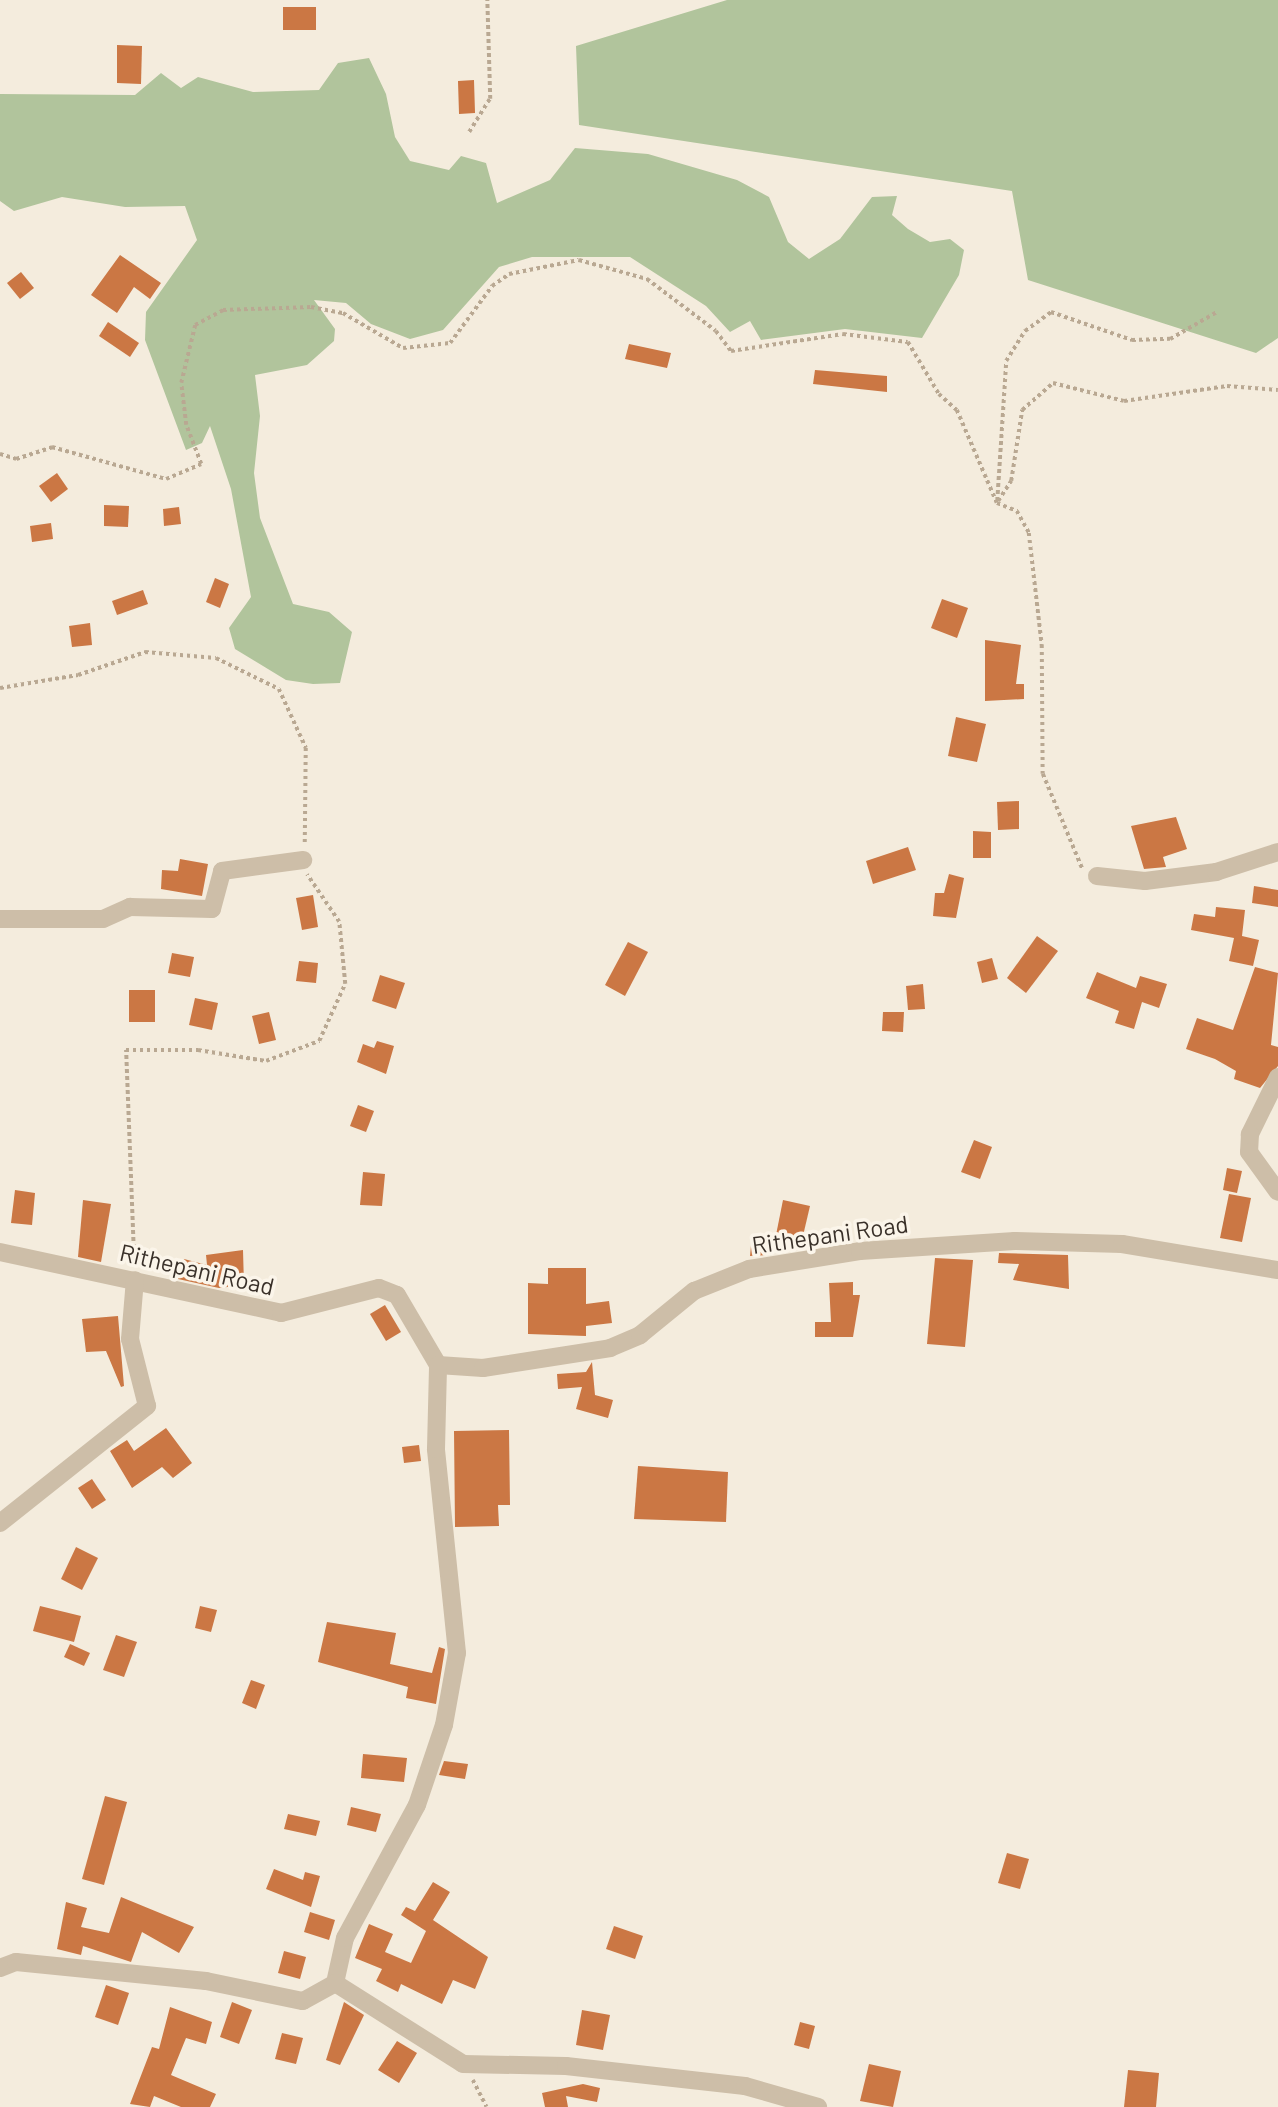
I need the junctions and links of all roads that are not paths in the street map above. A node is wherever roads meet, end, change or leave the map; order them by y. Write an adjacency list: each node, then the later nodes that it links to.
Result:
1 (1278, 852): 3 (street)
2 (303, 860): 4 (street)
3 (1097, 876)
4 (0, 919)
5 (1278, 1077): 6 (street)
6 (1278, 1192)
7 (0, 1252): 9 (street, Rithepani Road)
8 (1278, 1270): 10 (street, Rithepani Road)
9 (135, 1280): 10 (street, Rithepani Road); 11 (street)
10 (439, 1365): 13 (street)
11 (0, 1523)
12 (0, 1968): 13 (street)
13 (335, 1983): 14 (street)
14 (818, 2107)

